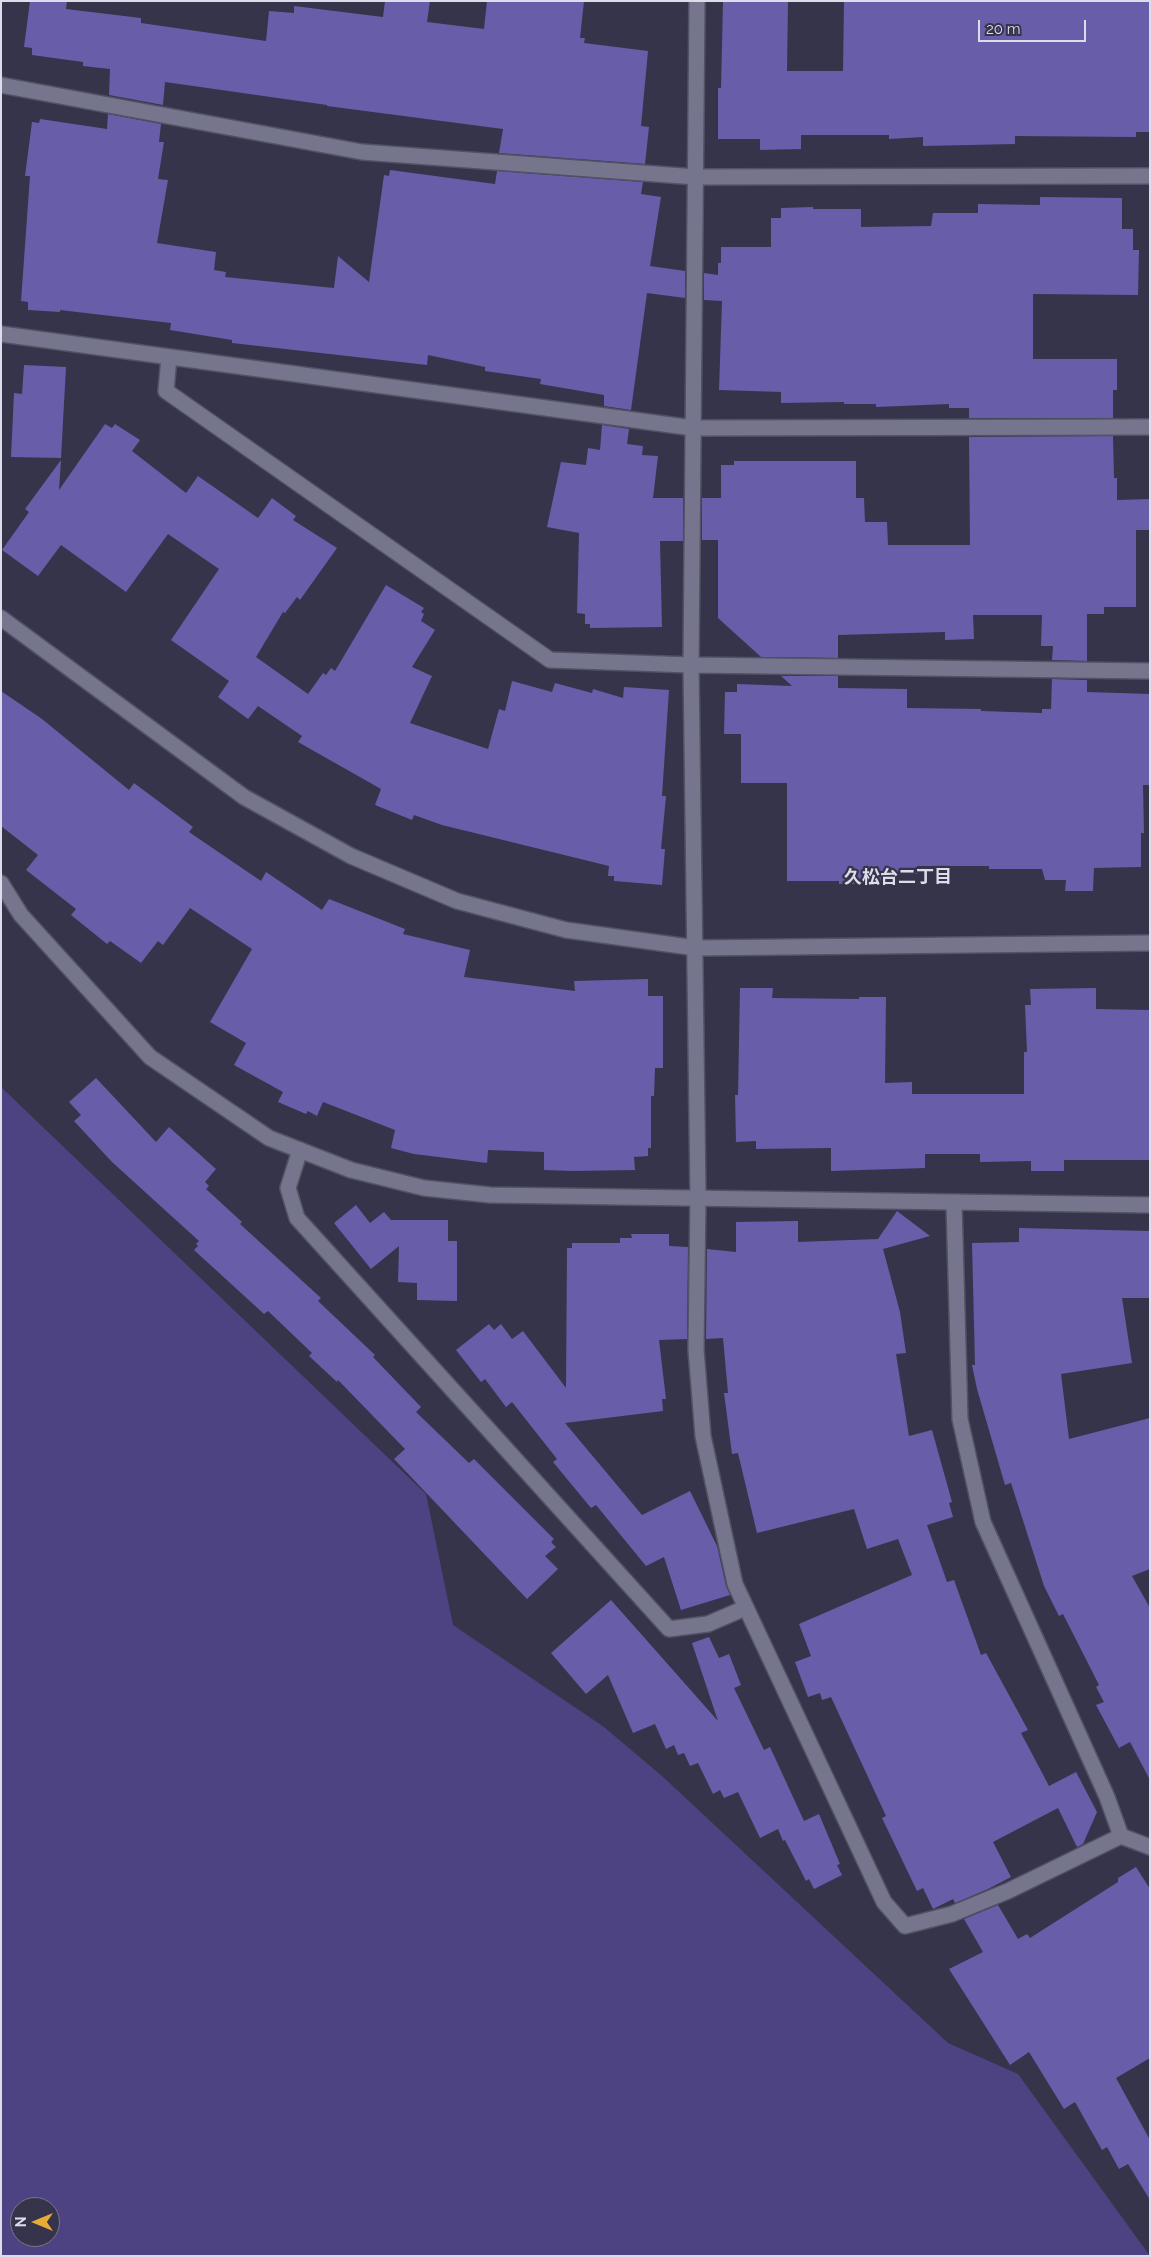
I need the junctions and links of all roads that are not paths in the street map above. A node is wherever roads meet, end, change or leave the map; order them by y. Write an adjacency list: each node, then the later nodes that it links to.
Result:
1 (697, 1): 4 (street)
2 (1, 85): 4 (street)
3 (1150, 176): 4 (street)
4 (696, 177): 8 (street)
5 (1, 334): 6 (street)
6 (169, 357): 8 (street); 10 (street)
7 (1150, 427): 8 (street)
8 (693, 428): 10 (street)
9 (1, 618): 14 (street)
10 (692, 664): 11 (street); 14 (street)
11 (1150, 671)
12 (1, 883): 15 (street)
13 (1150, 943): 14 (street)
14 (696, 948): 16 (street)
15 (300, 1150): 16 (street); 19 (street)
16 (698, 1196): 17 (street); 19 (street)
17 (954, 1203): 18 (street); 20 (street)
18 (1150, 1204)
19 (745, 1608): 20 (street)
20 (1121, 1836): 21 (street)
21 (1150, 1847)

